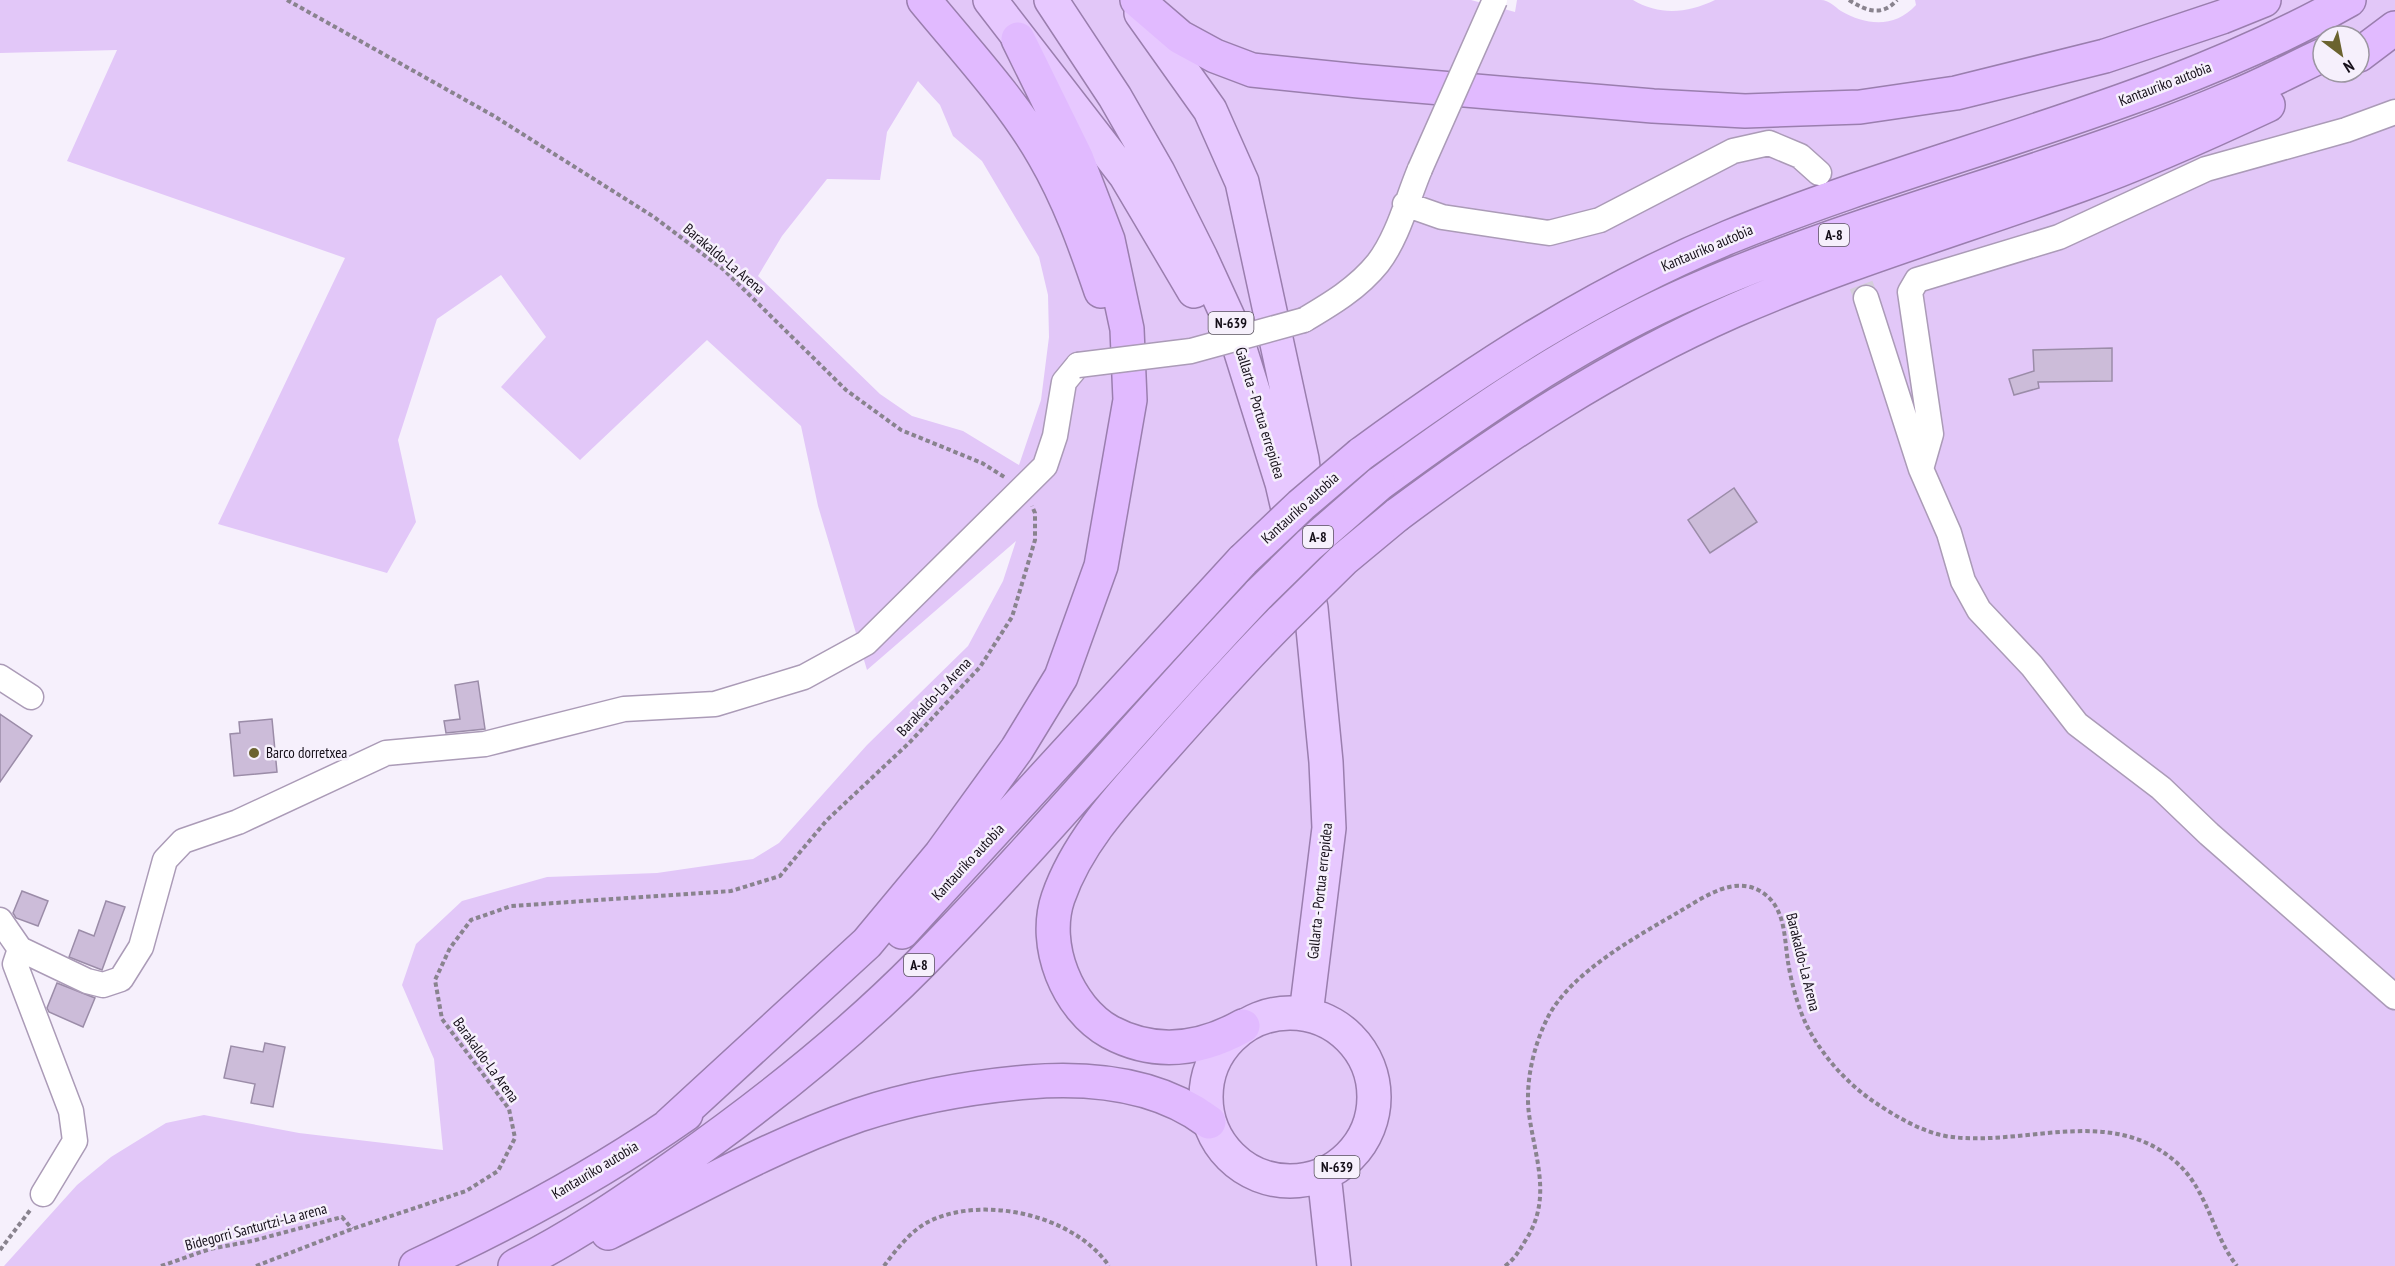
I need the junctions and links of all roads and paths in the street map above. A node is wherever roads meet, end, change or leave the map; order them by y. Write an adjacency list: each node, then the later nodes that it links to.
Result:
1 (287, 0): 25 (path, Barakaldo-La Arena)
2 (924, 0): 24 (highway)
3 (990, 0): 15 (highway)
4 (1051, 0): 26 (highway, Gallarta - Portua errepidea / N-639)
5 (1131, 0): 26 (highway)
6 (1137, 0): 10 (highway)
7 (1495, 0): 21 (street, bridge)
8 (1850, 0): 9 (path)
9 (1897, 0)
10 (2264, 0)
11 (2349, 0): 35 (highway, Kantauriko autobia / A-8, bridge)
12 (2395, 14): 13 (highway)
13 (2371, 28)
14 (2395, 28): 16 (highway)
15 (1018, 39): 24 (highway); 26 (highway)
16 (2371, 46)
17 (2311, 61): 43 (highway, A-8, bridge)
18 (2311, 84): 26 (highway, bridge)
19 (2395, 112): 23 (street)
20 (1819, 173): 21 (street)
21 (1405, 204): 25 (street, bridge)
22 (1866, 298): 23 (street)
23 (1921, 469): 31 (street)
24 (1117, 483): 35 (highway)
25 (1023, 488): 30 (street); 38 (path, Barakaldo-La Arena)
26 (1296, 614): 32 (highway, Gallarta - Portua errepidea / N-639); 33 (highway)
27 (0, 677): 28 (street)
28 (32, 697)
29 (0, 920): 30 (street)
30 (20, 949): 37 (street)
31 (2395, 997)
32 (1306, 1014): 33 (highway, N-639); 36 (highway, N-639)
33 (1243, 1026): 34 (highway, N-639)
34 (1209, 1122): 36 (highway, N-639); 44 (highway)
35 (669, 1125): 42 (highway, Kantauriko autobia / A-8)
36 (1324, 1174): 47 (highway, N-639)
37 (43, 1194): 39 (path)
38 (352, 1229): 40 (path, Bidegorri Santurtzi-La arena); 41 (path, Barakaldo-La Arena)
39 (0, 1250)
40 (161, 1266)
41 (256, 1266)
42 (416, 1266)
43 (515, 1266)
44 (542, 1266)
45 (884, 1266): 46 (path)
46 (1109, 1266)
47 (1334, 1266)
48 (1505, 1266): 49 (path, Barakaldo-La Arena)
49 (2237, 1266)

